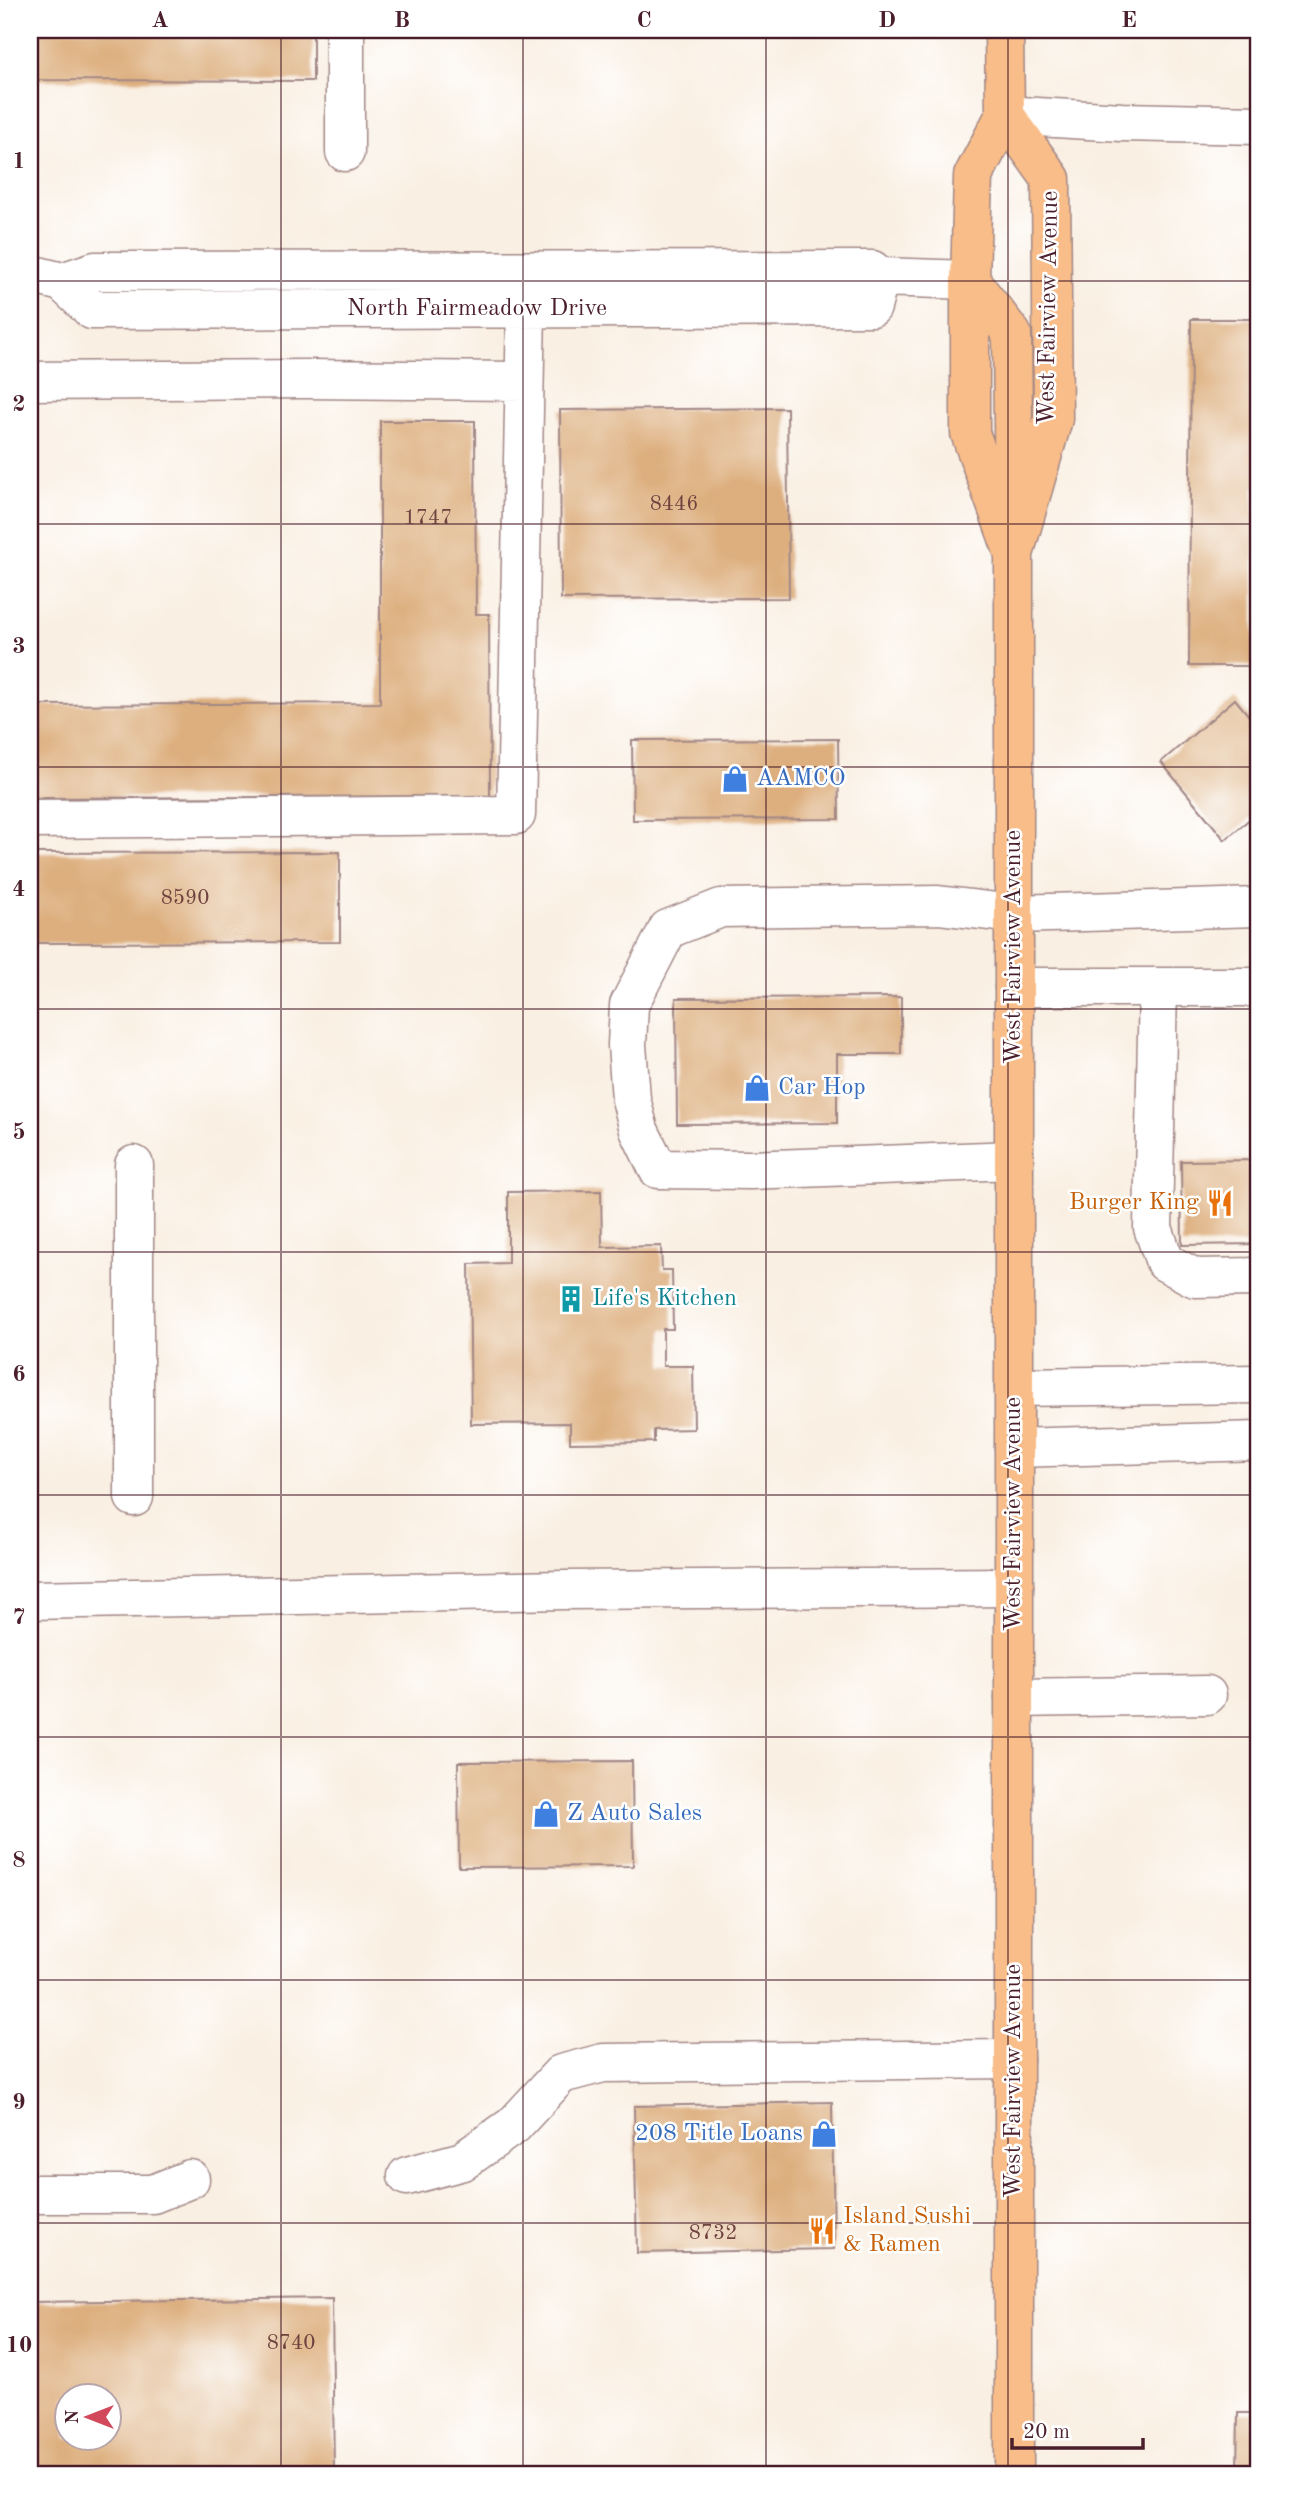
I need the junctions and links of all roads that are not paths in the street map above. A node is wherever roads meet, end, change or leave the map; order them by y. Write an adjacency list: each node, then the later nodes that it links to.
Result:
1 (345, 30): 5 (street)
2 (1004, 30): 3 (main road, West Fairview Avenue)
3 (1005, 115): 4 (street); 8 (main road, West Fairview Avenue); 12 (main road, West Fairview Avenue)
4 (1259, 125)
5 (345, 152)
6 (880, 277): 7 (street, North Fairmeadow Drive); 8 (street, North Fairmeadow Drive); 9 (street, North Fairmeadow Drive)
7 (38, 280): 9 (street, North Fairmeadow Drive)
8 (970, 280): 12 (main road, West Fairview Avenue)
9 (526, 308): 11 (street)
10 (30, 381): 11 (street)
11 (524, 381): 13 (street)
12 (1014, 554): 15 (main road, West Fairview Avenue)
13 (30, 820)
14 (1259, 907): 15 (street)
15 (1014, 914): 16 (main road, West Fairview Avenue); 19 (street)
16 (1014, 987): 17 (street); 19 (main road, West Fairview Avenue)
17 (1158, 987): 18 (street); 21 (street)
18 (1259, 987)
19 (1014, 1160): 23 (main road, West Fairview Avenue)
20 (134, 1165): 26 (street)
21 (1259, 1277)
22 (1259, 1384): 23 (street)
23 (1013, 1387): 25 (main road, West Fairview Avenue)
24 (1259, 1441): 25 (street)
25 (1013, 1448): 27 (main road, West Fairview Avenue)
26 (134, 1497)
27 (1013, 1587): 28 (street); 30 (main road, West Fairview Avenue)
28 (30, 1600)
29 (1207, 1695): 30 (street)
30 (1013, 1698): 31 (main road, West Fairview Avenue)
31 (1013, 2059): 32 (street); 35 (main road, West Fairview Avenue)
32 (407, 2176)
33 (190, 2179): 34 (street)
34 (30, 2194)
35 (1013, 2474)

